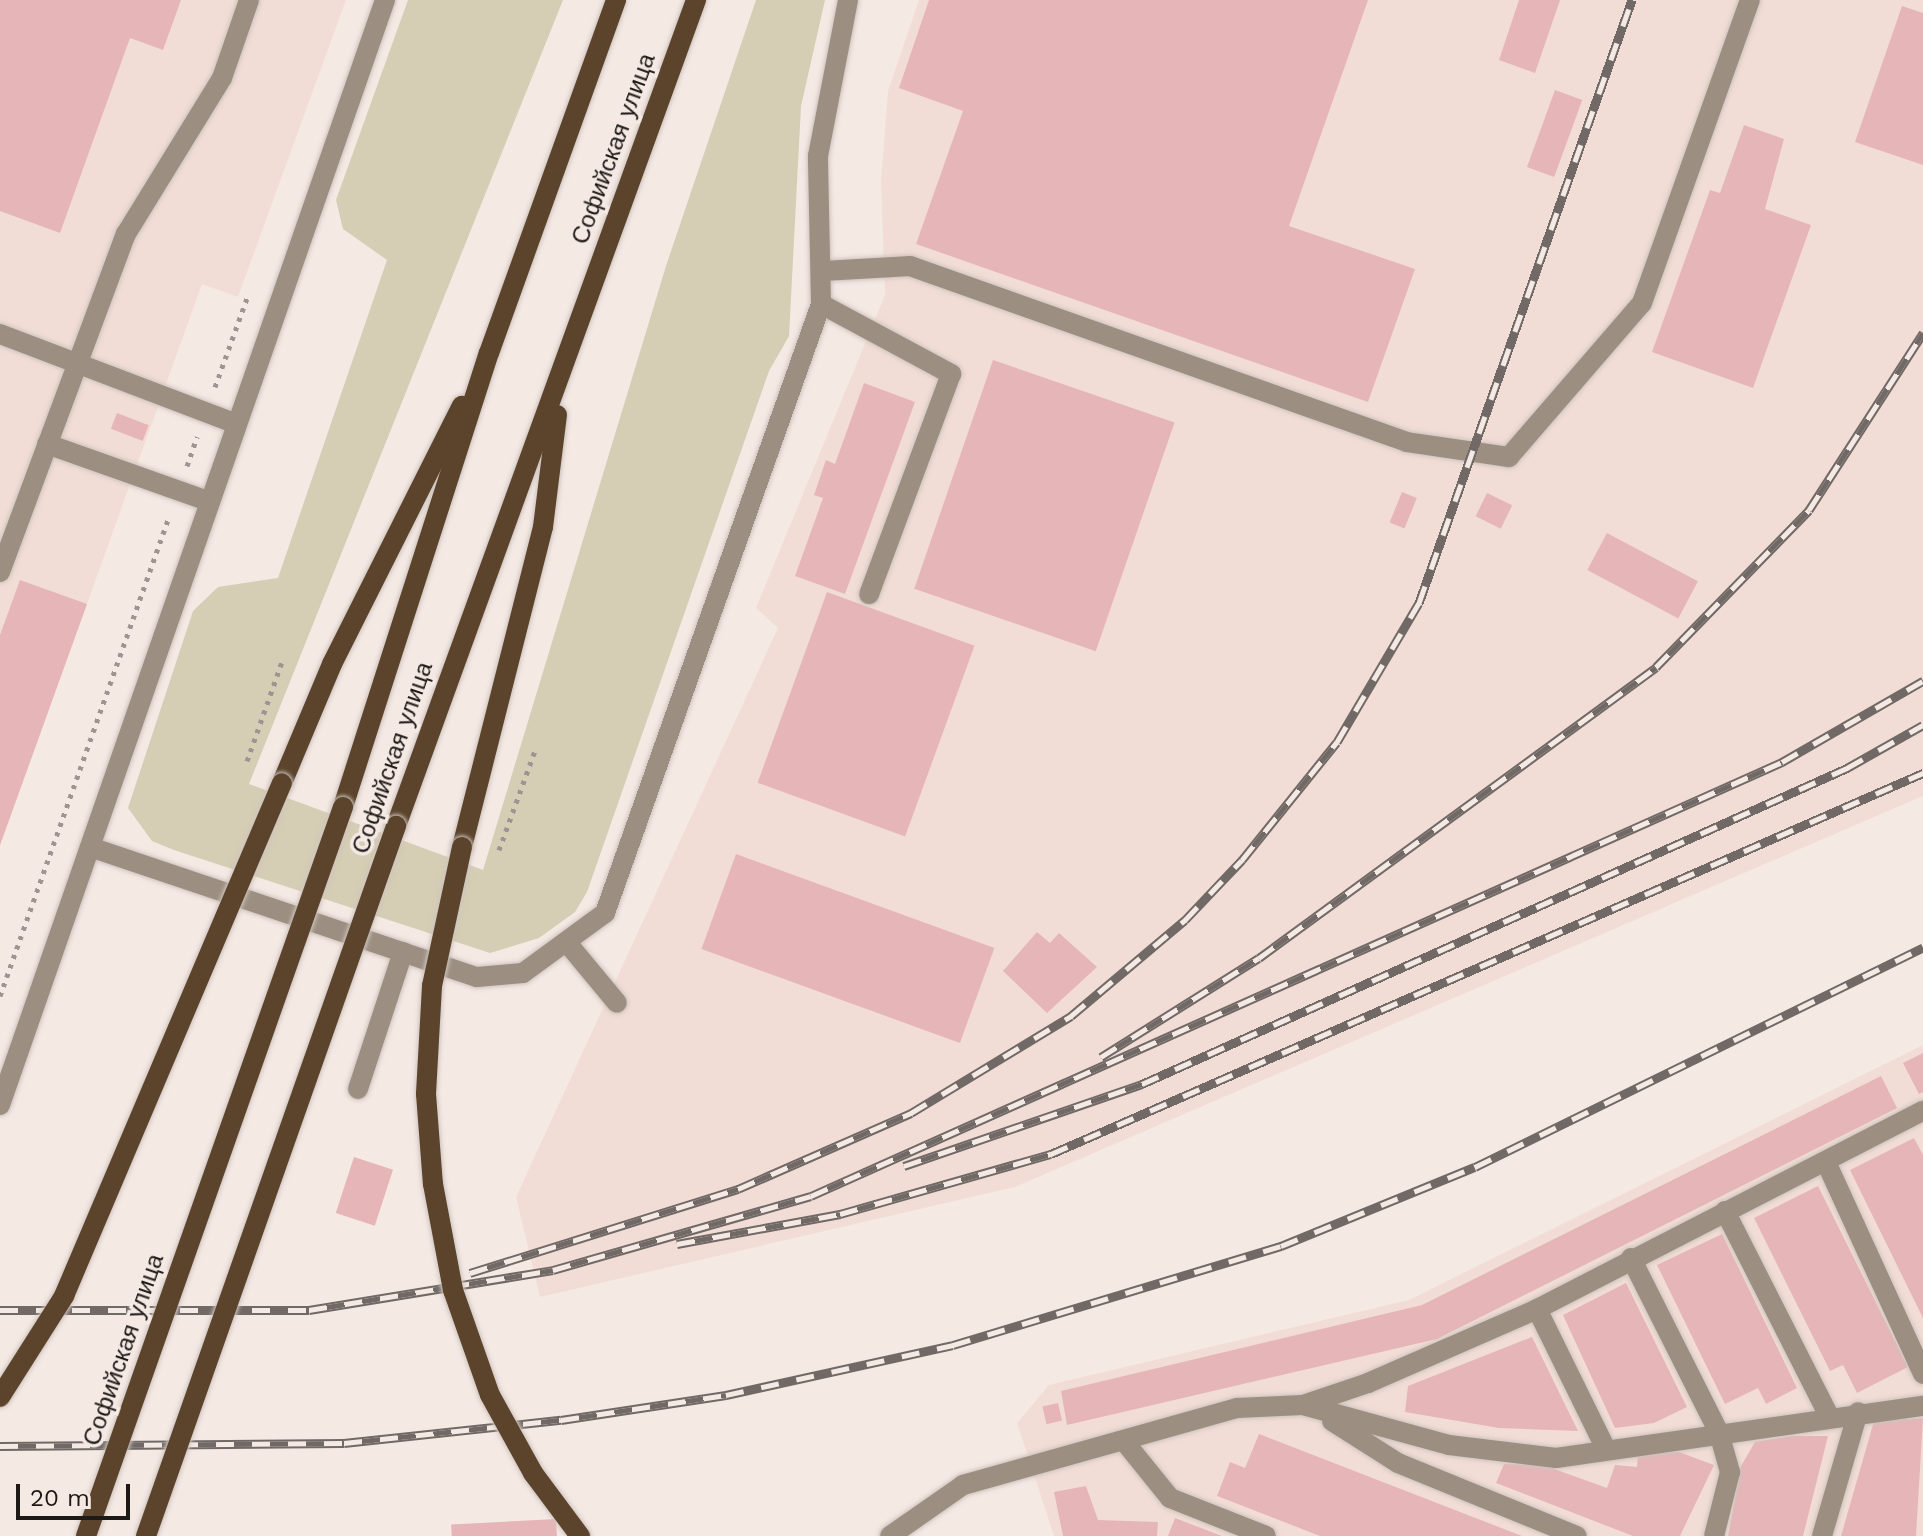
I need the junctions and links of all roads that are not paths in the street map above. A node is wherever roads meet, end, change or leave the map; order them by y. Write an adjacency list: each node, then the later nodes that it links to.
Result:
1 (249, 0): 11 (street)
2 (385, 0): 13 (street)
3 (616, 0): 10 (main road, Софийская улица)
4 (696, 0): 12 (main road, Софийская улица)
5 (848, 0): 7 (street)
6 (1750, 0): 7 (street)
7 (824, 271): 8 (street)
8 (821, 304): 17 (street); 19 (street)
9 (0, 334): 11 (street)
10 (489, 353): 30 (main road, bridge); 38 (main road, Софийская улица, bridge)
11 (75, 366): 13 (street); 14 (street)
12 (562, 383): 39 (main road, Софийская улица, bridge); 40 (main road, bridge)
13 (234, 423): 15 (street)
14 (47, 444): 15 (street); 16 (street)
15 (208, 501): 18 (street)
16 (0, 572)
17 (869, 594)
18 (90, 847): 20 (street); 23 (street)
19 (569, 945): 20 (street); 21 (street)
20 (403, 952): 22 (street)
21 (617, 1003)
22 (358, 1089)
23 (0, 1105)
24 (1922, 1113): 25 (street)
25 (1826, 1162): 26 (street); 29 (street)
26 (1725, 1211): 27 (street); 34 (street)
27 (1631, 1258): 28 (street); 35 (street)
28 (1537, 1309): 31 (street); 37 (street)
29 (1923, 1374)
30 (0, 1397)
31 (1303, 1405): 36 (street); 37 (street); 43 (street)
32 (1923, 1406): 33 (street)
33 (1858, 1412): 34 (street); 45 (street)
34 (1829, 1416): 35 (street)
35 (1719, 1433): 37 (street); 44 (street)
36 (1124, 1441): 41 (street); 42 (street)
37 (1604, 1445)
38 (86, 1536)
39 (146, 1536)
40 (580, 1536)
41 (890, 1536)
42 (1266, 1536)
43 (1577, 1536)
44 (1714, 1536)
45 (1822, 1536)

